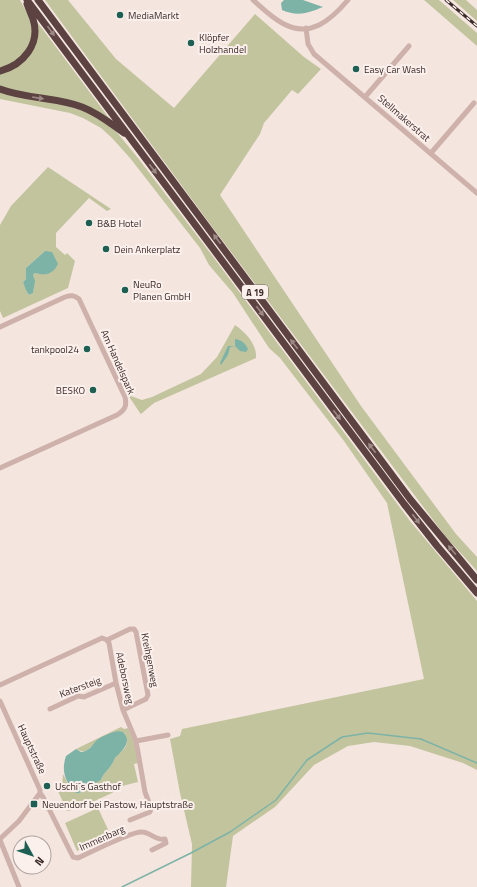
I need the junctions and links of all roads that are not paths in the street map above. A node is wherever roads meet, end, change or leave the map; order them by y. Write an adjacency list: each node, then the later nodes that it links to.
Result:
1 (26, 0): 7 (highway); 11 (highway, A 19, one-way to 11)
2 (38, 0): 16 (highway, A 19, one-way to 2)
3 (253, 0): 5 (street)
4 (348, 0): 5 (street)
5 (306, 28): 9 (street, Stellmakerstrat)
6 (409, 46): 9 (street, Stellmakerstrat)
7 (0, 71)
8 (0, 89): 11 (highway, one-way to 11)
9 (365, 96): 12 (street, Stellmakerstrat)
10 (474, 103): 12 (street, Stellmakerstrat)
11 (130, 138): 17 (highway, A 19, one-way to 17)
12 (431, 153): 13 (street, Stellmakerstrat)
13 (477, 193)
14 (0, 327): 15 (street, Am Handelspark)
15 (0, 468)
16 (477, 580)
17 (477, 593)
18 (107, 640): 19 (street, Adeborsweg); 20 (street); 23 (street, Kreihgenweg)
19 (116, 683): 22 (street, Katersteig); 23 (street, Adeborsweg)
20 (0, 685)
21 (0, 701): 26 (street, Hauptstraße)
22 (50, 708)
23 (123, 710): 25 (street, Adeborsweg)
24 (168, 735): 25 (street)
25 (136, 741): 27 (street, Adeborsweg)
26 (40, 793): 28 (street); 29 (street, Immenbarg)
27 (130, 820)
28 (0, 840): 30 (street)
29 (152, 850)
30 (19, 887)

